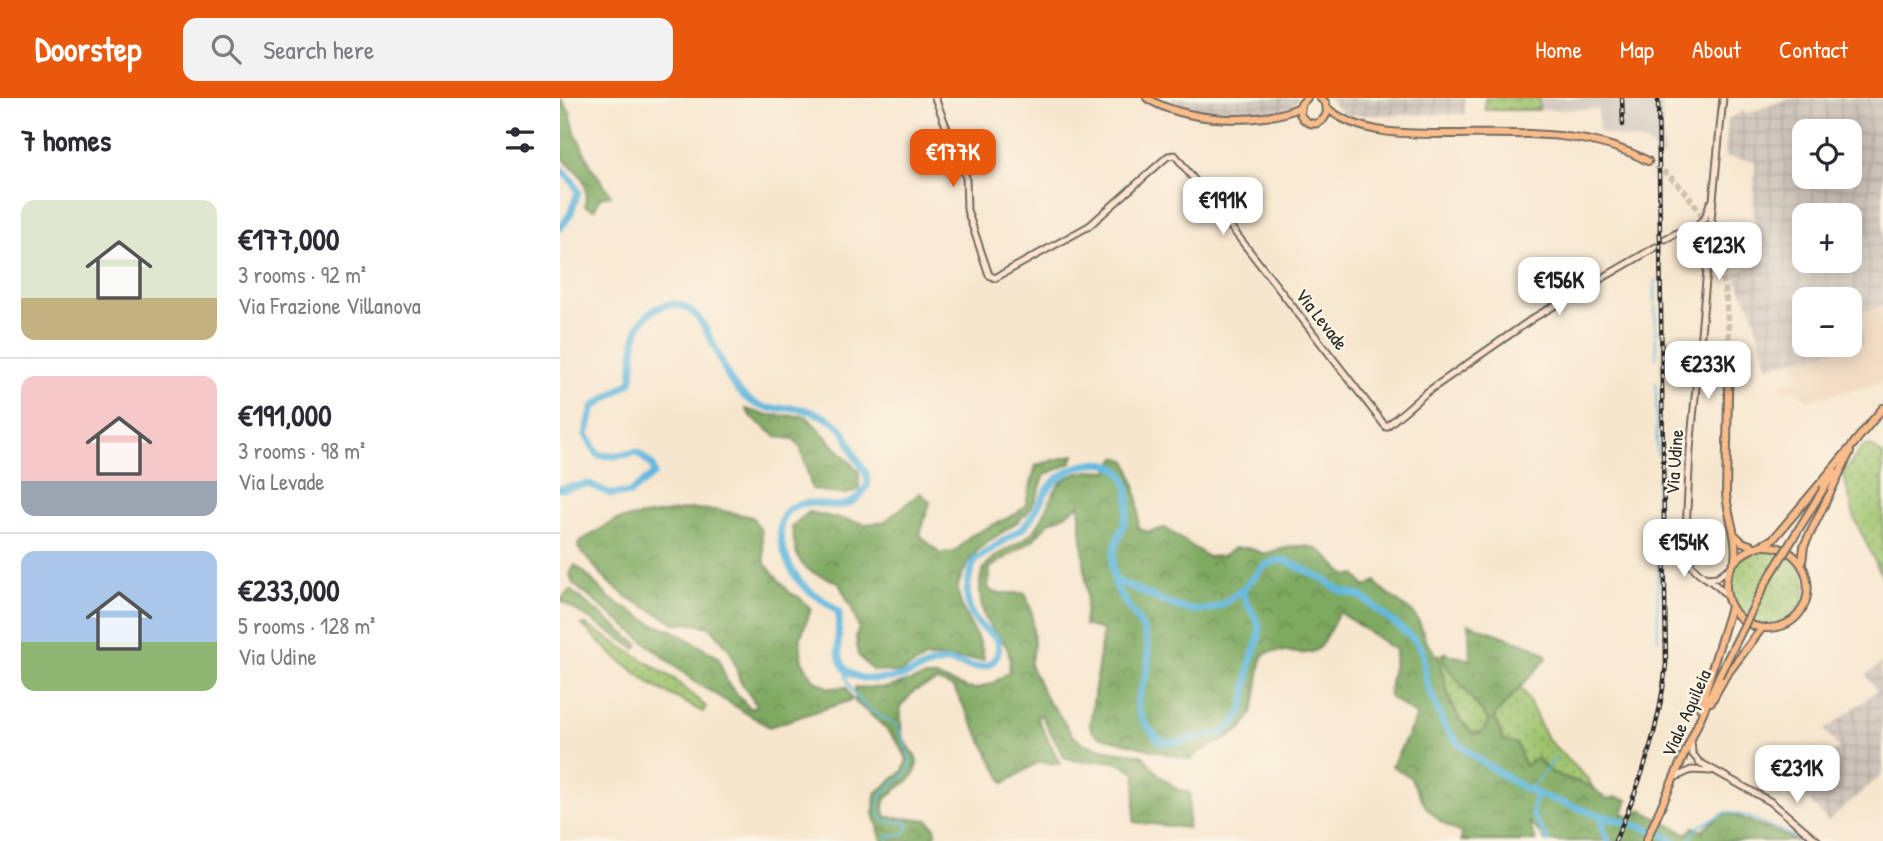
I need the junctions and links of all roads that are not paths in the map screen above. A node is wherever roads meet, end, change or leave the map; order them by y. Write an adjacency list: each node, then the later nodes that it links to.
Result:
1 (935, 98): 17 (street, Via Levade)
2 (1147, 98): 8 (main road)
3 (1307, 98): 6 (main road)
4 (1320, 98): 7 (main road)
5 (1723, 98): 13 (street, Via Udine)
6 (1300, 107): 8 (main road); 9 (main road)
7 (1328, 109): 10 (main road); 11 (main road)
8 (1283, 115): 9 (main road)
9 (1301, 117): 10 (main road)
10 (1324, 120): 11 (main road)
11 (1350, 122): 12 (main road)
12 (1648, 161)
13 (1708, 219): 14 (street); 15 (street, Via Udine)
14 (1700, 231): 15 (street); 16 (street); 18 (street)
15 (1711, 232): 18 (street, Via Udine)
16 (1665, 239)
17 (1656, 247)
18 (1709, 257): 27 (street, Via Udine)
19 (1729, 348): 22 (main road)
20 (1883, 408): 21 (main road, Viale Aquileia)
21 (1856, 441): 23 (main road); 25 (main road); 31 (main road, Viale Aquileia, bridge)
22 (1735, 535): 23 (main road); 24 (main road)
23 (1758, 546): 24 (main road); 25 (main road)
24 (1735, 561): 26 (main road)
25 (1802, 565): 30 (main road)
26 (1730, 568): 27 (street); 28 (main road)
27 (1706, 578): 28 (street, Via Udine)
28 (1727, 595): 29 (main road)
29 (1731, 607): 30 (main road); 31 (main road)
30 (1762, 628): 31 (main road)
31 (1691, 737): 32 (street); 33 (main road, Viale Aquileia)
32 (1714, 772): 33 (street); 35 (street)
33 (1674, 778): 34 (main road, Viale Aquileia)
34 (1646, 841)
35 (1818, 841)

